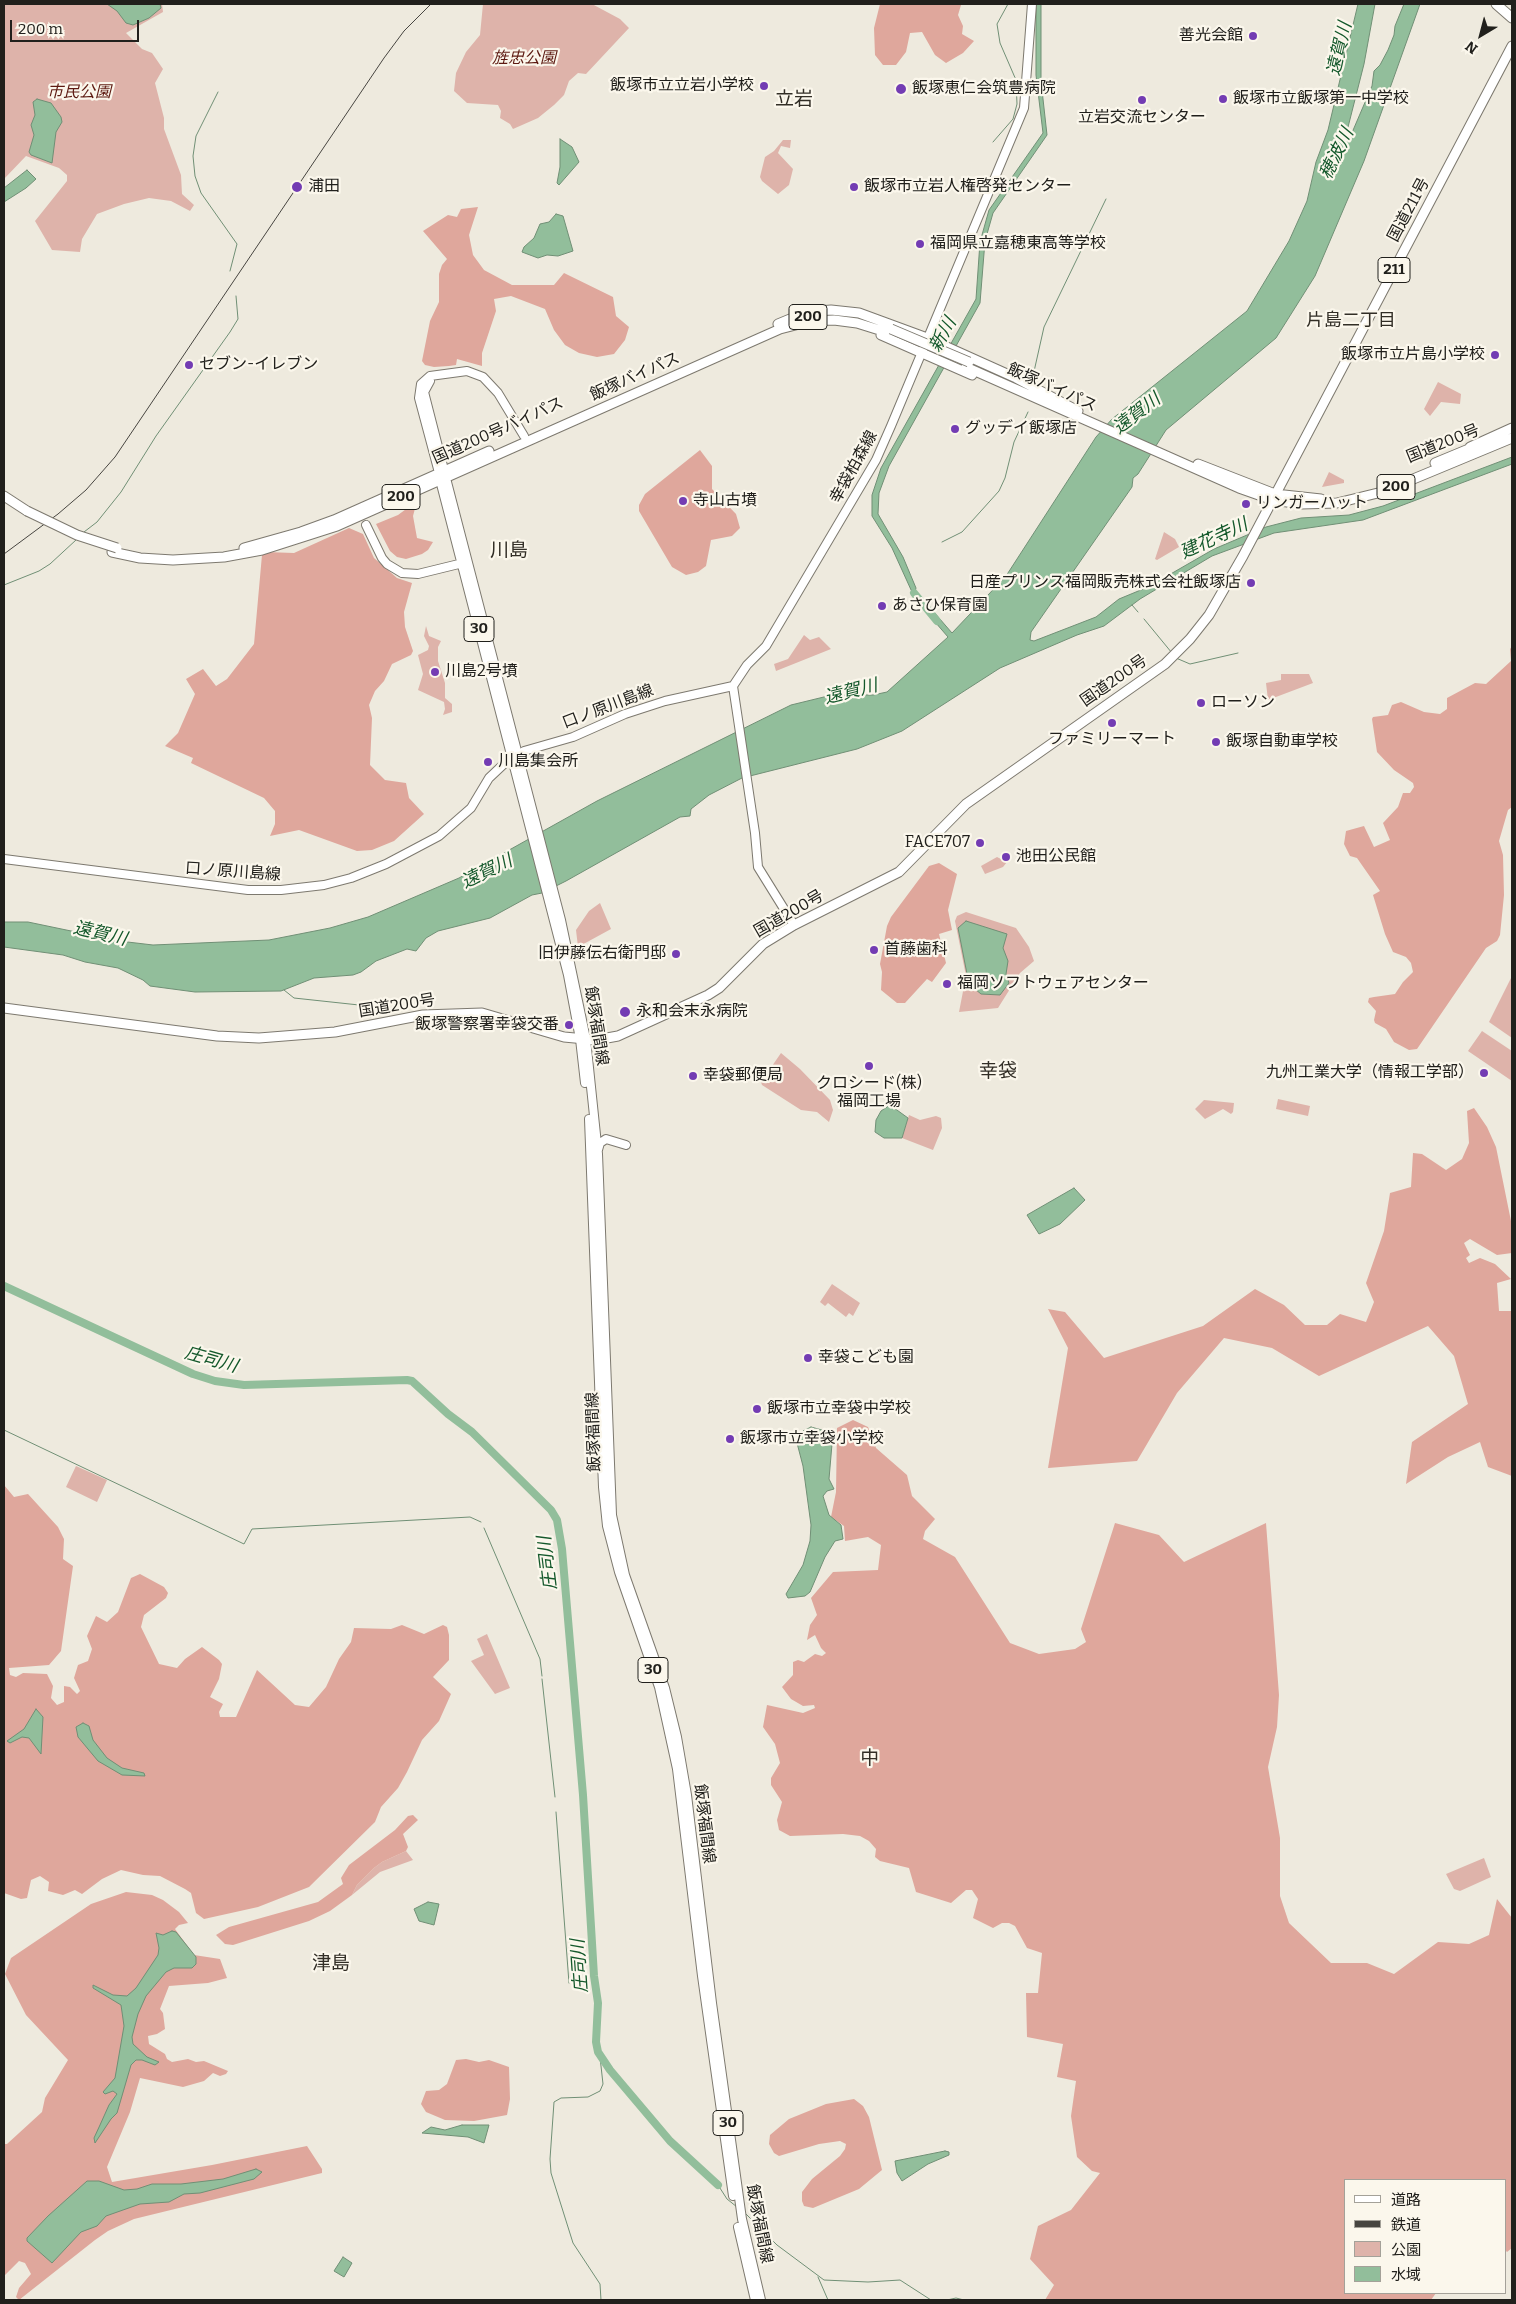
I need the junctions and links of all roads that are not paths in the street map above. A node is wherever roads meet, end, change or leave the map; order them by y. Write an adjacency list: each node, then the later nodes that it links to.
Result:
1 (1032, 4): 6 (main road, 幸袋柏森線)
2 (1496, 4): 3 (highway)
3 (1512, 18)
4 (1512, 46): 21 (highway, 国道211号 / 211)
5 (779, 326): 6 (highway); 7 (highway); 8 (highway, 国道200号バイパス / 200); 9 (highway, 国道200号バイパス / 200, bridge)
6 (928, 338): 7 (main road, 幸袋柏森線); 9 (highway)
7 (921, 353): 9 (highway); 28 (main road, 幸袋柏森線)
8 (675, 372): 12 (highway, 国道200号バイパス / 200); 19 (highway, 飯塚バイパス / 200)
9 (1052, 402): 21 (highway, 飯塚バイパス / 200)
10 (1512, 428): 16 (highway)
11 (1512, 432): 16 (highway, 国道200号 / 200)
12 (524, 436): 17 (main road); 26 (highway, 国道200号バイパス / 200)
13 (1512, 438): 15 (highway, 国道200号 / 200)
14 (1512, 443): 15 (highway)
15 (1498, 444): 21 (highway, 国道200号 / 200)
16 (1454, 455): 21 (highway, 国道200号 / 200)
17 (440, 467)
18 (444, 483): 27 (main road, 飯塚福間線 / 30)
19 (406, 495): 24 (main road); 25 (highway, 飯塚バイパス / 200)
20 (4, 496): 23 (highway, 国道200号バイパス / 200)
21 (1274, 497): 32 (highway, 国道200号)
22 (4, 502): 23 (highway, 200)
23 (26, 513): 26 (highway, 国道200号バイパス / 200, bridge)
24 (366, 525): 25 (main road); 27 (main road)
25 (318, 533): 26 (highway, 飯塚バイパス / 200)
26 (114, 550)
27 (465, 563): 34 (main road, 飯塚福間線 / 30)
28 (733, 688): 29 (main road, 口ノ原川島線); 32 (main road)
29 (524, 751)
30 (506, 762): 31 (main road, 口ノ原川島線)
31 (4, 858)
32 (794, 925): 34 (highway, 国道200号)
33 (4, 1008): 34 (highway, 国道200号)
34 (583, 1039): 36 (main road, 飯塚福間線 / 30); 37 (main road, 飯塚福間線 / 30)
35 (626, 1145): 36 (main road)
36 (598, 1154): 38 (main road, 飯塚福間線 / 30)
37 (755, 2300)
38 (761, 2300)

